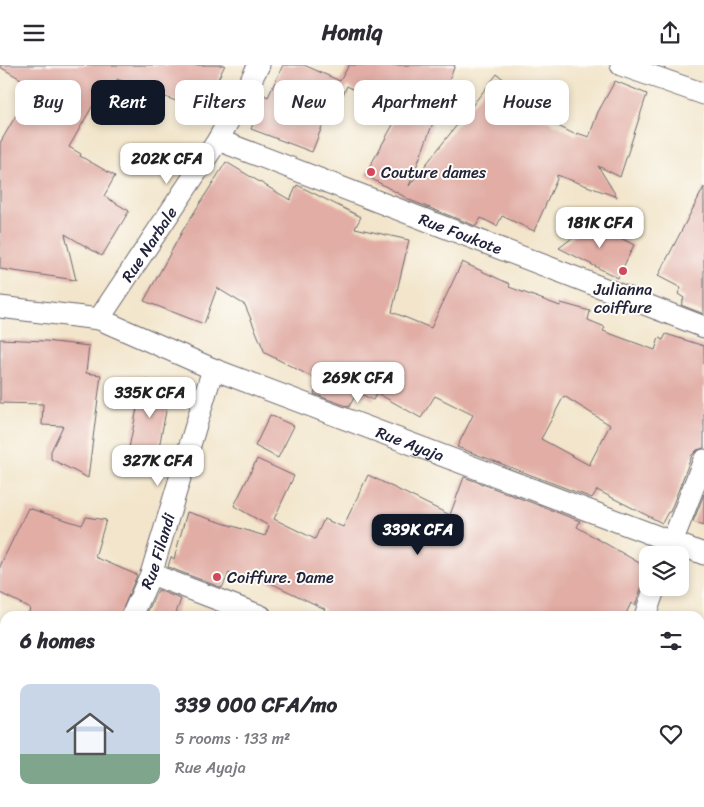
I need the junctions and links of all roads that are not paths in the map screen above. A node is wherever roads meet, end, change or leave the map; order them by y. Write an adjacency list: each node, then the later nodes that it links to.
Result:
1 (259, 65): 4 (street, Rue Narbale)
2 (621, 65): 3 (street)
3 (704, 94)
4 (218, 140): 6 (street, Rue Narbale); 7 (street, Rue Foukote)
5 (0, 307): 6 (street, Rue Ayaja)
6 (99, 319): 8 (street, Rue Ayaja)
7 (704, 327)
8 (212, 369): 10 (street, Rue Ayaja); 14 (street, Rue Filandi)
9 (704, 460): 11 (street)
10 (665, 546)
11 (671, 546)
12 (689, 551): 13 (street, Rue Ayaja)
13 (704, 554)
14 (151, 574): 16 (street, Rue Filandi); 17 (street)
15 (652, 596): 18 (street)
16 (134, 611)
17 (248, 611)
18 (647, 611)

